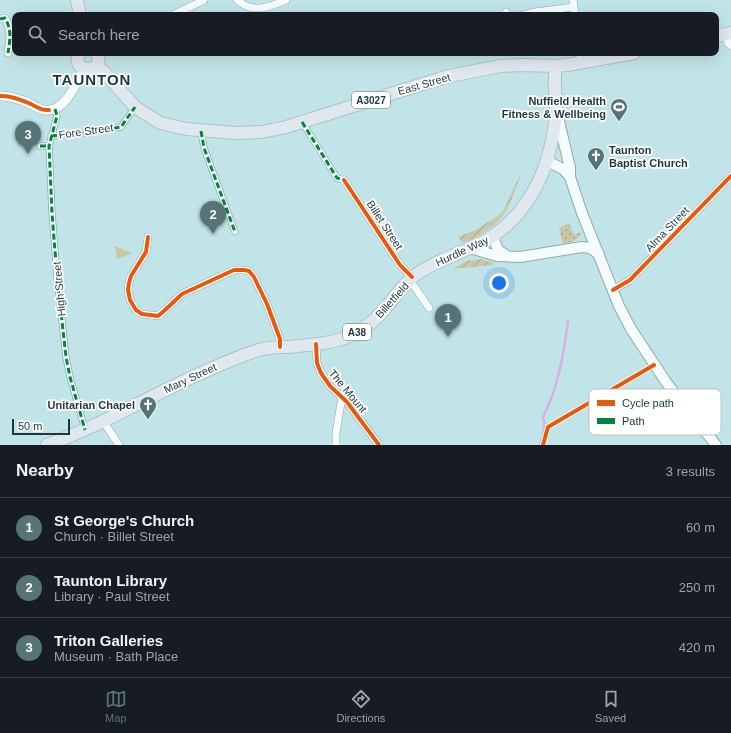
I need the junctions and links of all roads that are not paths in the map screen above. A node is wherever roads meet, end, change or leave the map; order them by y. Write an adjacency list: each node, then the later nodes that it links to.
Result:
1 (77, 0): 6 (main road)
2 (204, 0): 7 (street)
3 (237, 0): 4 (street)
4 (286, 0)
5 (574, 7): 8 (street)
6 (79, 12)
7 (180, 12)
8 (534, 12)
9 (0, 18): 12 (street)
10 (724, 35): 11 (street)
11 (731, 46)
12 (8, 53)
13 (79, 56): 19 (main road)
14 (98, 56): 17 (main road)
15 (602, 56): 16 (main road, East Street)
16 (581, 58): 18 (main road, East Street)
17 (97, 66): 19 (main road); 21 (main road, A3027)
18 (556, 66): 22 (main road, Hurdle Way / A38); 24 (main road, East Street / A3027)
19 (84, 68): 23 (street)
20 (0, 96): 23 (street)
21 (135, 107): 25 (main road, A3027); 26 (street, Fore Street)
22 (556, 108): 29 (main road, Hurdle Way / A38); 31 (main road)
23 (55, 109): 26 (street, Fore Street)
24 (302, 122): 25 (main road, East Street / A3027); 32 (street)
25 (201, 131): 33 (street)
26 (51, 136): 28 (street, Fore Street)
27 (40, 146): 28 (street)
28 (49, 146): 49 (street, High Street)
29 (547, 161): 31 (main road); 35 (main road, Hurdle Way / A38)
30 (731, 176): 42 (street, Alma Street)
31 (570, 178): 34 (main road)
32 (344, 180): 41 (street, Billet Street)
33 (235, 232)
34 (590, 232): 37 (main road); 39 (main road)
35 (493, 236): 38 (main road, Hurdle Way / A38); 40 (main road)
36 (148, 237): 45 (street)
37 (582, 247): 39 (main road); 40 (main road)
38 (470, 248): 40 (main road); 41 (main road, Hurdle Way / A38)
39 (599, 254): 42 (main road)
40 (507, 256)
41 (411, 278): 43 (street, Billet Street); 44 (main road, Billetfield / A38)
42 (612, 290): 46 (main road)
43 (429, 308)
44 (316, 344): 45 (main road, Billetfield / A38); 47 (street, The Mount)
45 (280, 347): 48 (main road, Mary Street / A38)
46 (672, 389)
47 (342, 397): 53 (street); 54 (street, The Mount)
48 (104, 421): 49 (main road, A38); 52 (street)
49 (85, 430): 51 (main road, A38)
50 (708, 435): 55 (main road)
51 (47, 445)
52 (119, 445)
53 (336, 445)
54 (379, 445)
55 (716, 445)

